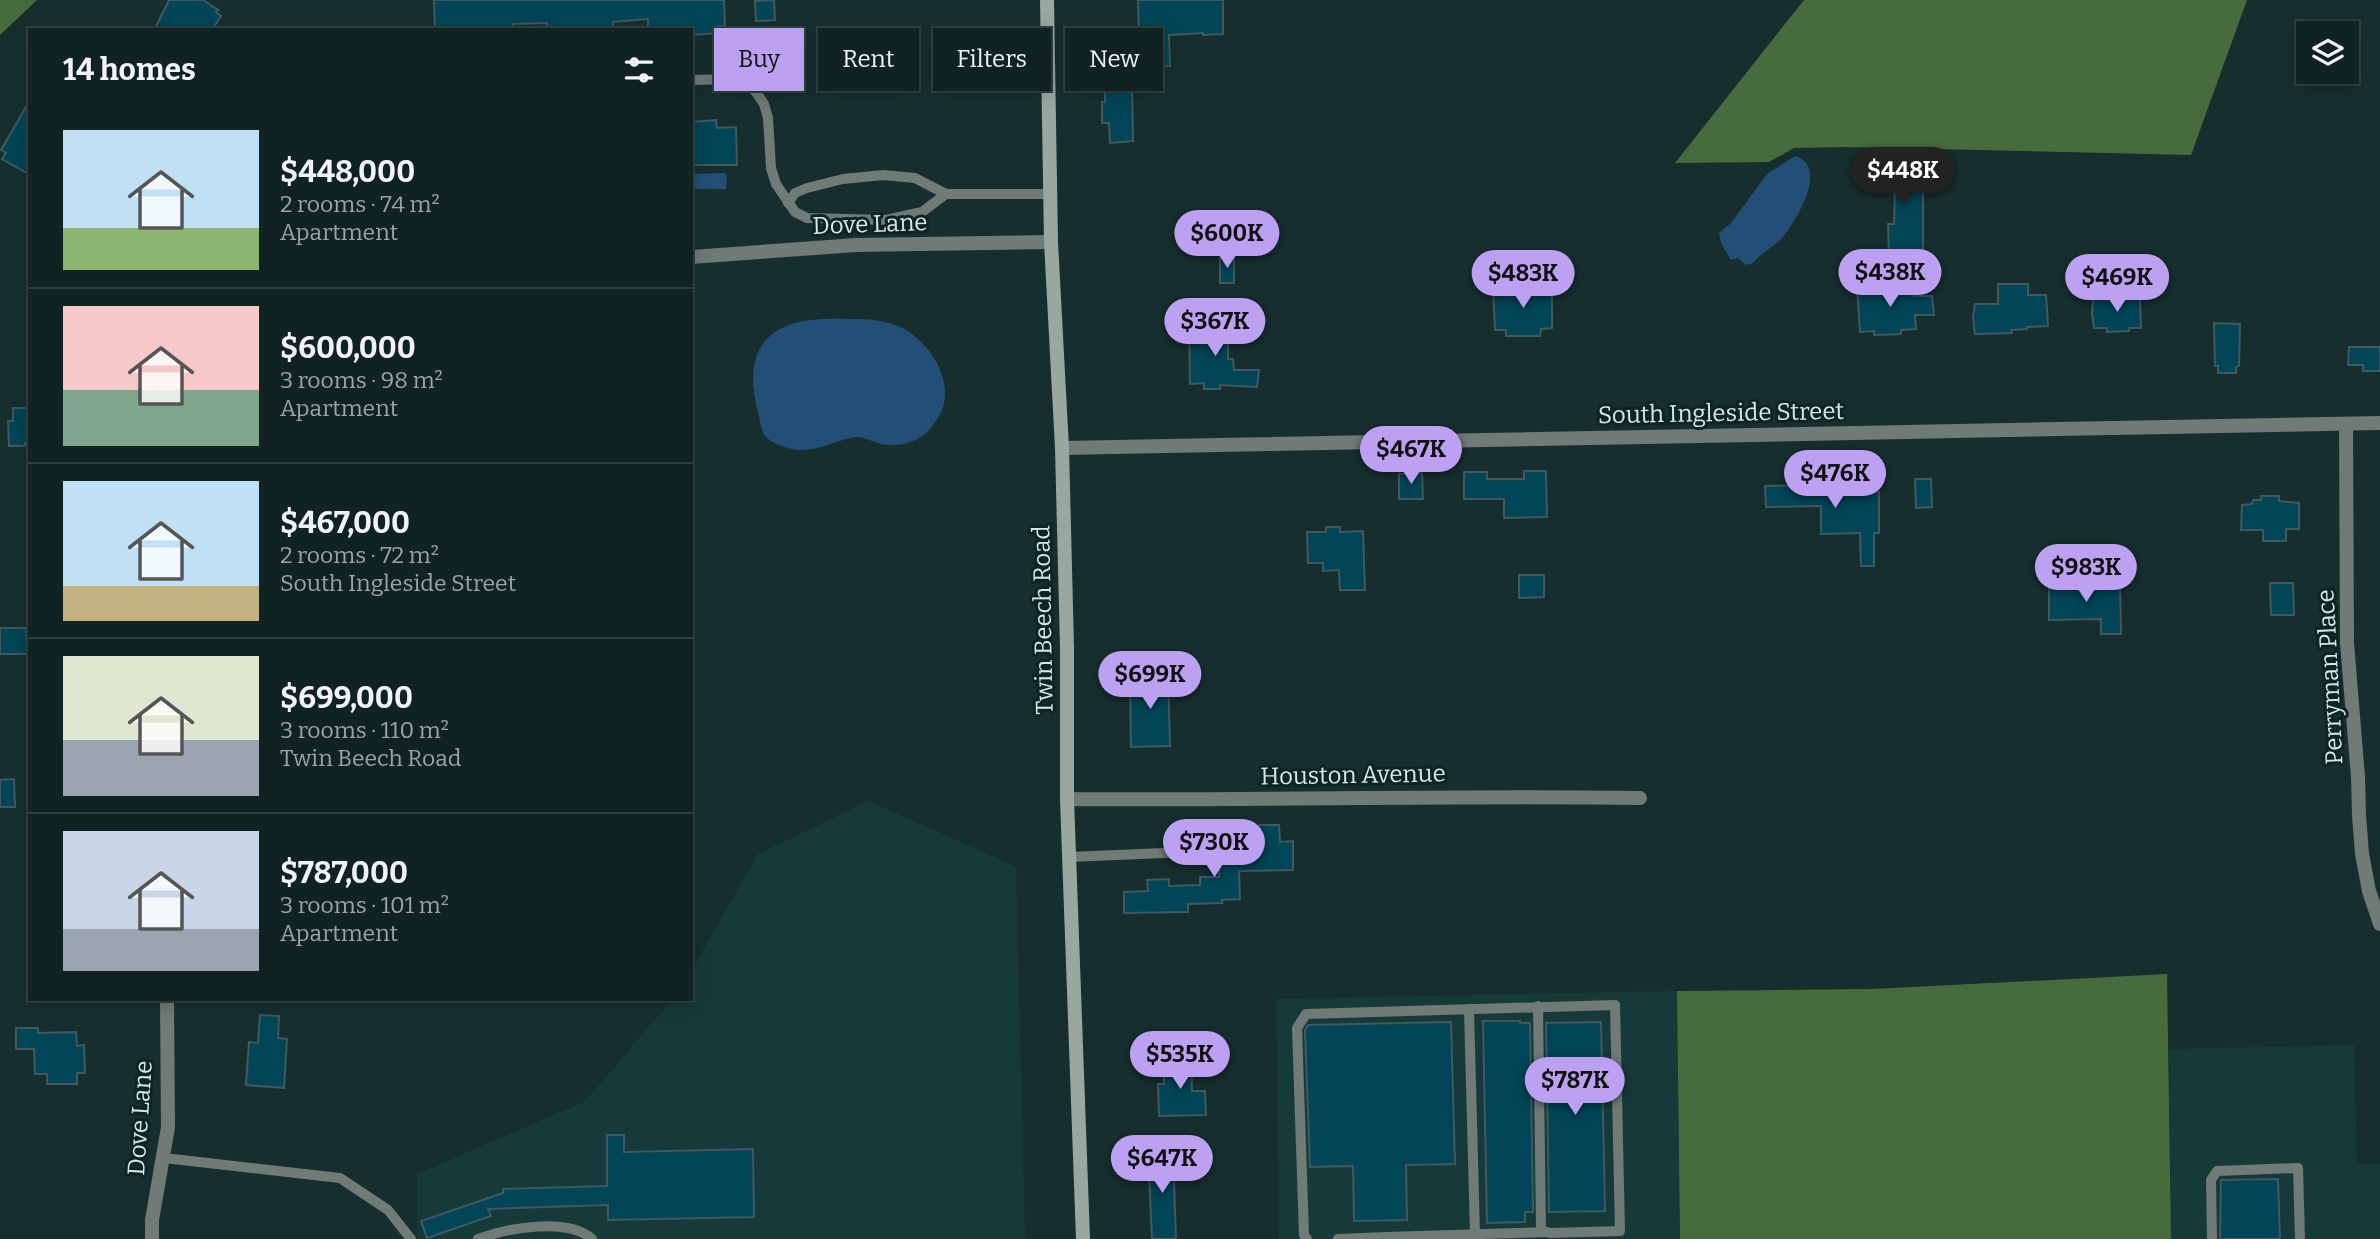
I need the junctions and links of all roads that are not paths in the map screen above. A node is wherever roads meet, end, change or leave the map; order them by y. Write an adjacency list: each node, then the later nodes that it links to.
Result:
1 (1047, 0): 4 (street, Twin Beech Road)
2 (693, 80): 5 (lane)
3 (946, 194): 4 (lane); 5 (lane); 5 (lane)
4 (1050, 194): 6 (street, Twin Beech Road)
5 (788, 203)
6 (1051, 242): 7 (street, Dove Lane); 10 (street, Twin Beech Road)
7 (693, 257)
8 (2380, 423): 9 (street, South Ingleside Street)
9 (2346, 424): 10 (street, South Ingleside Street); 15 (street, Perryman Place)
10 (1062, 448): 12 (street, Twin Beech Road)
11 (1640, 798): 12 (street, Houston Avenue)
12 (1067, 799): 14 (street, Twin Beech Road)
13 (1211, 851): 14 (lane)
14 (1070, 857): 27 (street, Twin Beech Road)
15 (2380, 924)
16 (167, 1001): 19 (street, Dove Lane)
17 (1538, 1006): 18 (lane); 21 (lane); 21 (lane)
18 (1469, 1009): 20 (lane); 28 (lane)
19 (164, 1158): 23 (street, Dove Lane); 24 (lane)
20 (1475, 1234): 21 (lane); 22 (lane)
21 (1547, 1235)
22 (1387, 1238): 29 (lane)
23 (152, 1239)
24 (411, 1239)
25 (478, 1239): 26 (lane)
26 (592, 1239)
27 (1083, 1239)
28 (1307, 1239)
29 (1338, 1239)
30 (2212, 1239): 31 (lane)
31 (2301, 1239)

